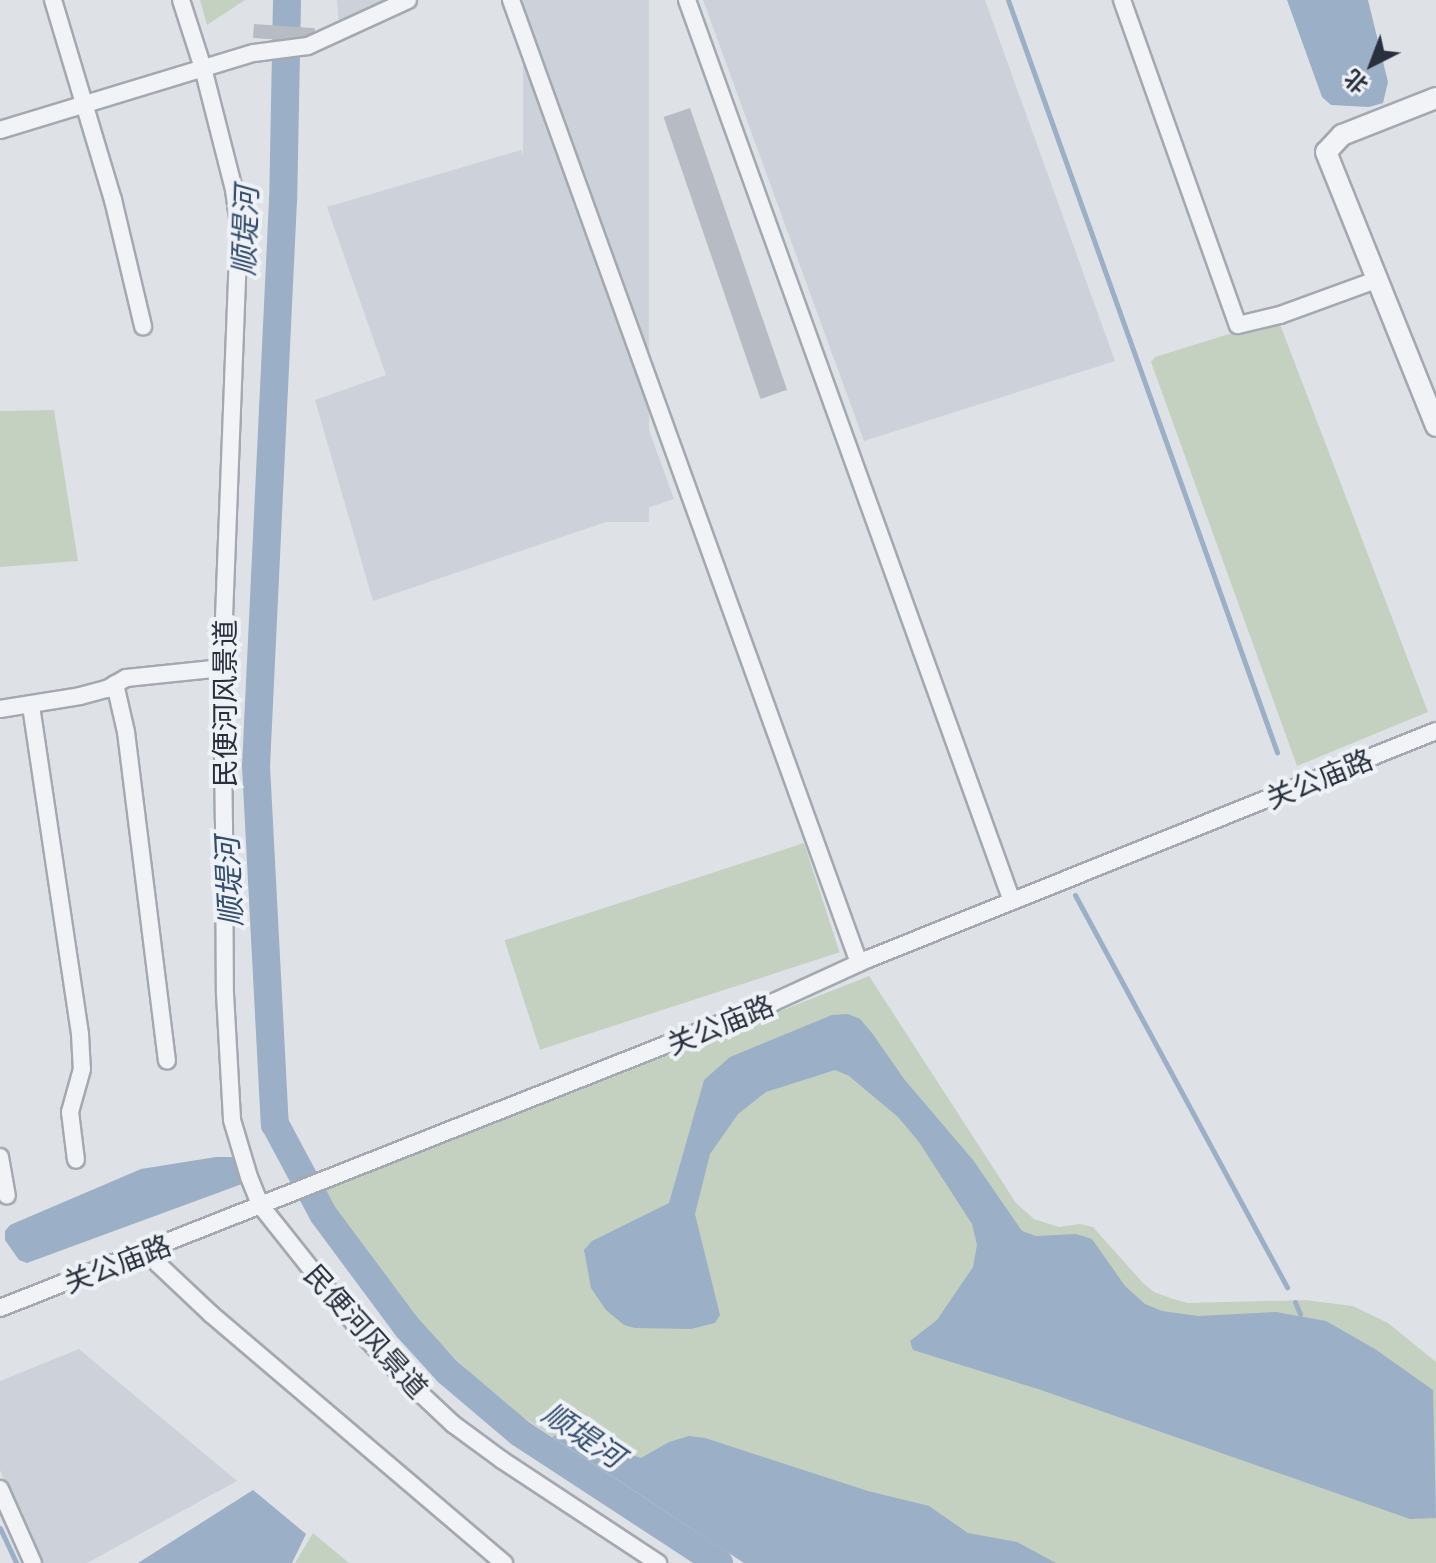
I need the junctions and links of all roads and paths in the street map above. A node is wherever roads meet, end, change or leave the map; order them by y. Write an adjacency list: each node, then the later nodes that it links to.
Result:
1 (53, 0): 9 (street)
2 (181, 0): 7 (street, 民便河风景道)
3 (408, 0): 7 (street)
4 (511, 0): 20 (street)
5 (687, 0): 19 (street)
6 (1122, 0): 11 (street)
7 (203, 68): 9 (street); 14 (street, 民便河风景道)
8 (1436, 98): 11 (street)
9 (84, 105): 10 (street); 12 (street)
10 (0, 130)
11 (1379, 279): 13 (street)
12 (143, 326)
13 (1436, 426)
14 (222, 668): 15 (street); 25 (street, 民便河风景道)
15 (115, 684): 16 (street); 21 (street)
16 (31, 706): 17 (street); 23 (street)
17 (0, 709)
18 (1436, 731): 19 (street, 关公庙路)
19 (1012, 901): 20 (street, 关公庙路)
20 (859, 963): 25 (street, 关公庙路)
21 (167, 1060)
22 (0, 1157): 24 (street)
23 (76, 1160)
24 (7, 1195)
25 (268, 1203): 26 (street, 关公庙路); 31 (street, 民便河风景道)
26 (151, 1250): 27 (street, 关公庙路); 30 (street)
27 (0, 1308)
28 (0, 1489): 29 (street)
29 (33, 1563)
30 (504, 1563)
31 (658, 1563)

